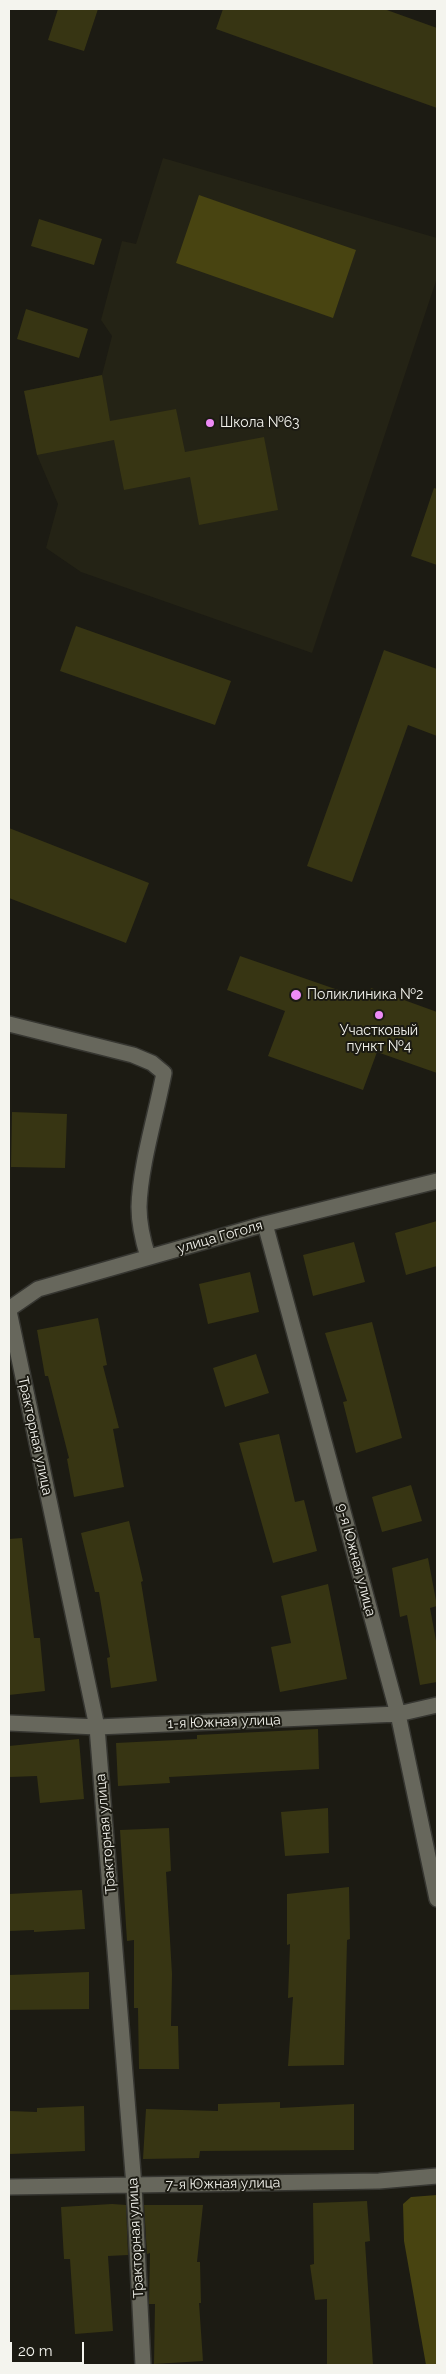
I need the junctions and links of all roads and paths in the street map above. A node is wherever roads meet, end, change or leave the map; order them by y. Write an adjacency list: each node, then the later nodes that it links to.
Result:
1 (9, 1024): 4 (street)
2 (437, 1181): 3 (street, улица Гоголя)
3 (265, 1224): 4 (street, улица Гоголя); 7 (street, 9-я Южная улица)
4 (148, 1257): 5 (street, улица Гоголя)
5 (9, 1310): 9 (street, Тракторная улица)
6 (437, 1705): 7 (street, 1-я Южная улица)
7 (398, 1714): 9 (street, 1-я Южная улица); 10 (street, 9-я Южная улица)
8 (9, 1723): 9 (street, 1-я Южная улица)
9 (97, 1727): 12 (street, Тракторная улица)
10 (437, 1898)
11 (437, 2176): 12 (street, 7-я Южная улица)
12 (134, 2186): 13 (street, 7-я Южная улица); 14 (street, Тракторная улица)
13 (9, 2187)
14 (142, 2365)

